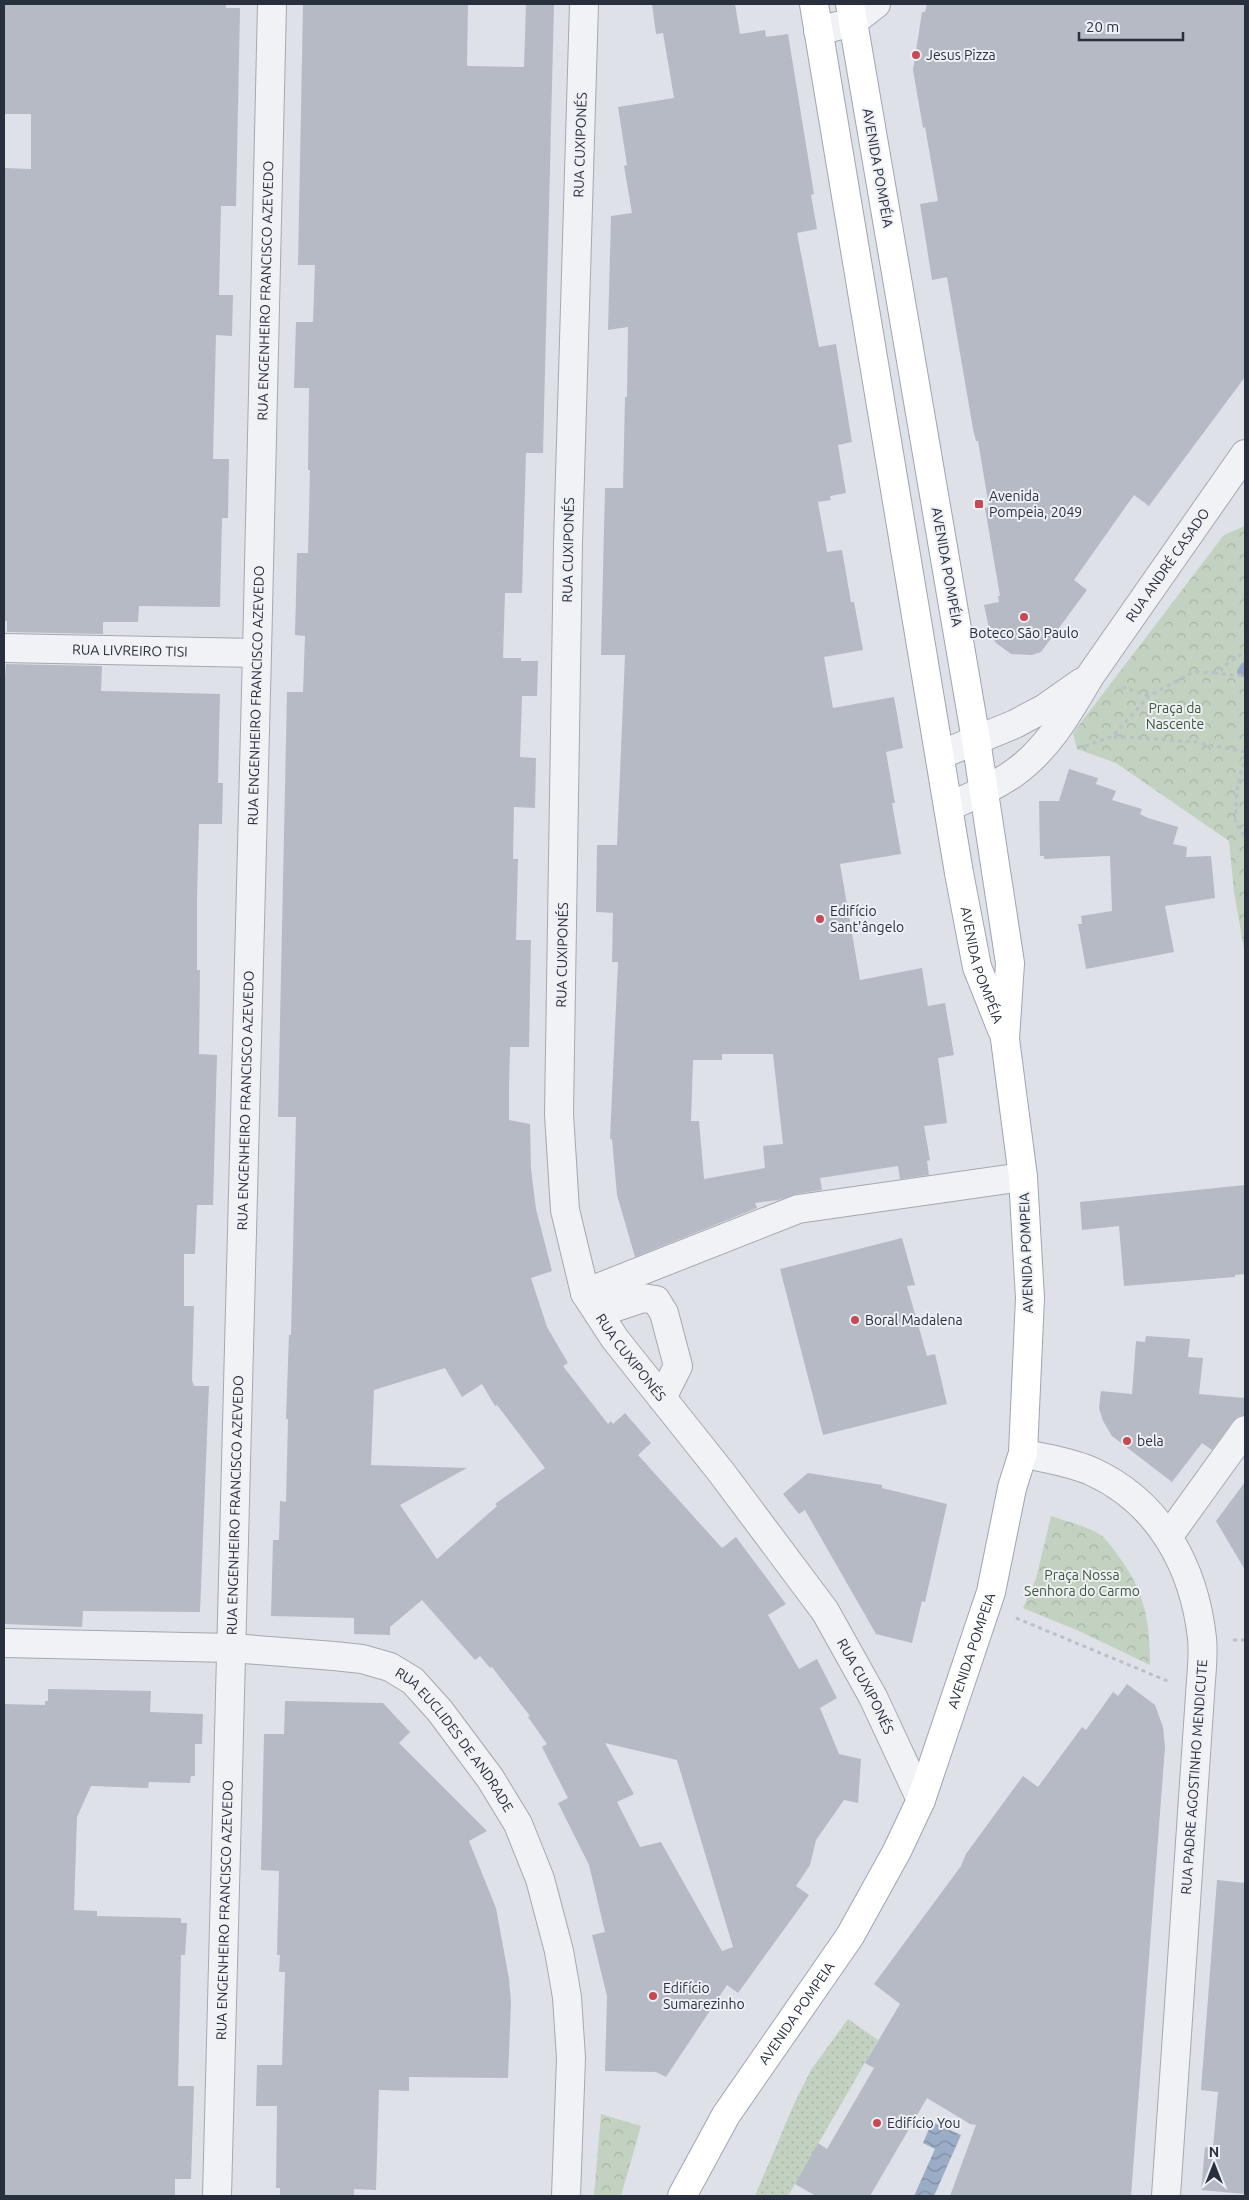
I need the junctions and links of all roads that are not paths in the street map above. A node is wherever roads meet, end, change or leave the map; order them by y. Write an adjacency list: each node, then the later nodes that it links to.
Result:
1 (272, 4): 9 (street, RUA ENGENHEIRO FRANCISCO AZEVEDO)
2 (584, 4): 17 (street, RUA CUXIPONÉS)
3 (814, 4): 6 (main road, AVENIDA POMPÉIA)
4 (876, 4): 5 (street)
5 (852, 13): 6 (street); 11 (main road, AVENIDA POMPÉIA)
6 (818, 31): 12 (main road, AVENIDA POMPÉIA)
7 (1242, 465): 10 (street, RUA ANDRÉ CASADO)
8 (4, 648): 9 (street, RUA LIVREIRO TISI)
9 (257, 653): 23 (street, RUA ENGENHEIRO FRANCISCO AZEVEDO)
10 (1090, 676): 11 (street, RUA ANDRÉ CASADO); 13 (street, RUA ANDRÉ CASADO)
11 (976, 740): 12 (street, RUA ANDRÉ CASADO); 13 (main road, AVENIDA POMPÉIA)
12 (940, 755): 14 (main road, AVENIDA POMPÉIA)
13 (983, 791): 14 (street, RUA ANDRÉ CASADO); 15 (main road, AVENIDA POMPÉIA)
14 (948, 807): 15 (main road, AVENIDA POMPÉIA)
15 (1005, 1039): 16 (main road, AVENIDA POMPEIA)
16 (1023, 1176): 17 (street); 20 (main road, AVENIDA POMPEIA)
17 (591, 1303): 18 (street, RUA CUXIPONÉS); 18 (street)
18 (662, 1398): 24 (street, RUA CUXIPONÉS)
19 (1245, 1430): 21 (street)
20 (1023, 1453): 21 (street, RUA PADRE AGOSTINHO MENDICUTE); 24 (main road, AVENIDA POMPEIA)
21 (1168, 1537): 28 (street, RUA PADRE AGOSTINHO MENDICUTE)
22 (4, 1643): 23 (street, RUA EUCLIDES DE ANDRADE)
23 (232, 1648): 25 (street, RUA ENGENHEIRO FRANCISCO AZEVEDO); 26 (street, RUA EUCLIDES DE ANDRADE)
24 (921, 1800): 27 (main road, AVENIDA POMPEIA)
25 (217, 2196)
26 (566, 2196)
27 (682, 2196)
28 (1166, 2196)

